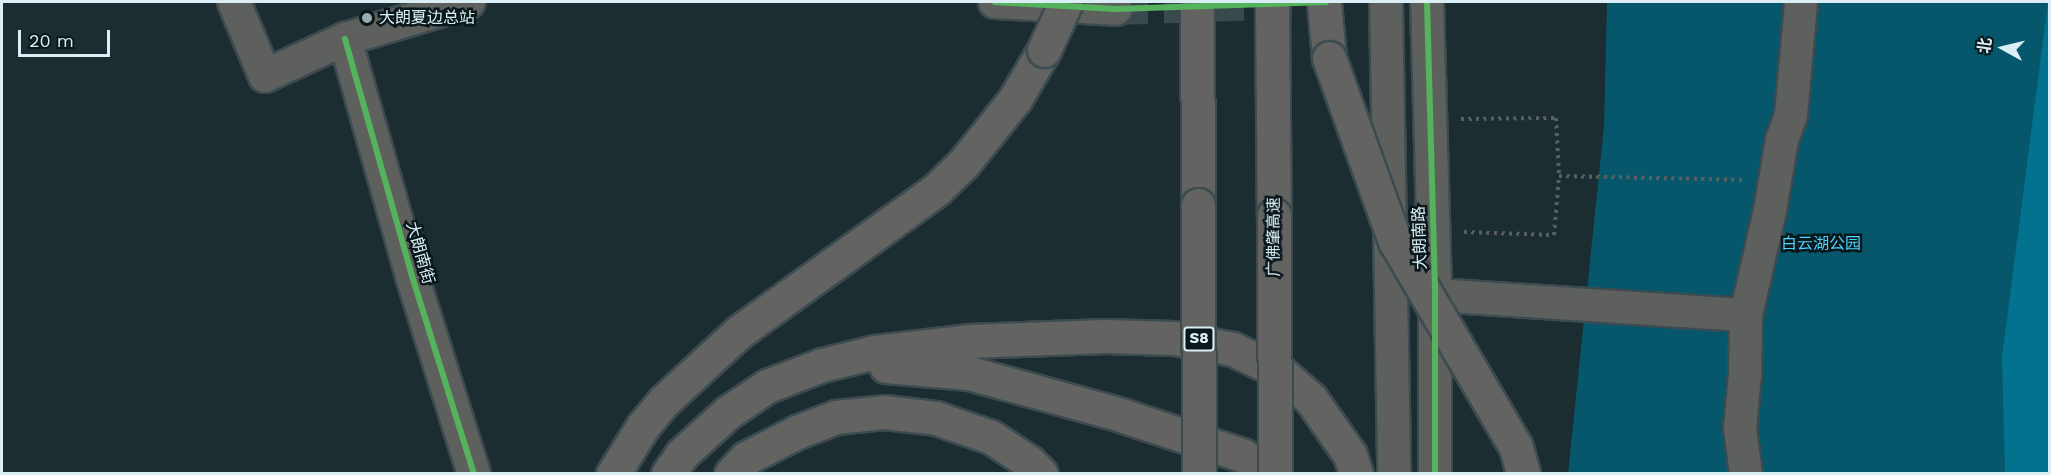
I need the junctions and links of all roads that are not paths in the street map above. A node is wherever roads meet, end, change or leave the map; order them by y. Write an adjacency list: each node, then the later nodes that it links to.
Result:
1 (234, 2): 12 (street)
2 (470, 2): 12 (street)
3 (995, 2): 10 (street)
4 (1197, 2): 21 (highway, S8, bridge)
5 (1272, 2): 22 (highway, 广佛肇高速, bridge)
6 (1324, 2): 26 (highway, bridge)
7 (1386, 2): 24 (street, 大朗南路)
8 (1427, 2): 13 (street, 大朗南路)
9 (1801, 2): 14 (street)
10 (1053, 3): 11 (street); 17 (highway, bridge)
11 (1116, 9)
12 (345, 39): 16 (street, 大朗南街)
13 (1435, 295): 14 (street); 25 (street, 大朗南路)
14 (1746, 315): 27 (street)
15 (798, 375): 18 (highway); 22 (highway); 23 (highway)
16 (474, 474)
17 (613, 474)
18 (668, 474)
19 (731, 474): 20 (highway)
20 (1041, 474)
21 (1199, 474)
22 (1275, 474)
23 (1356, 474)
24 (1394, 474)
25 (1435, 474)
26 (1523, 474)
27 (1746, 474)

